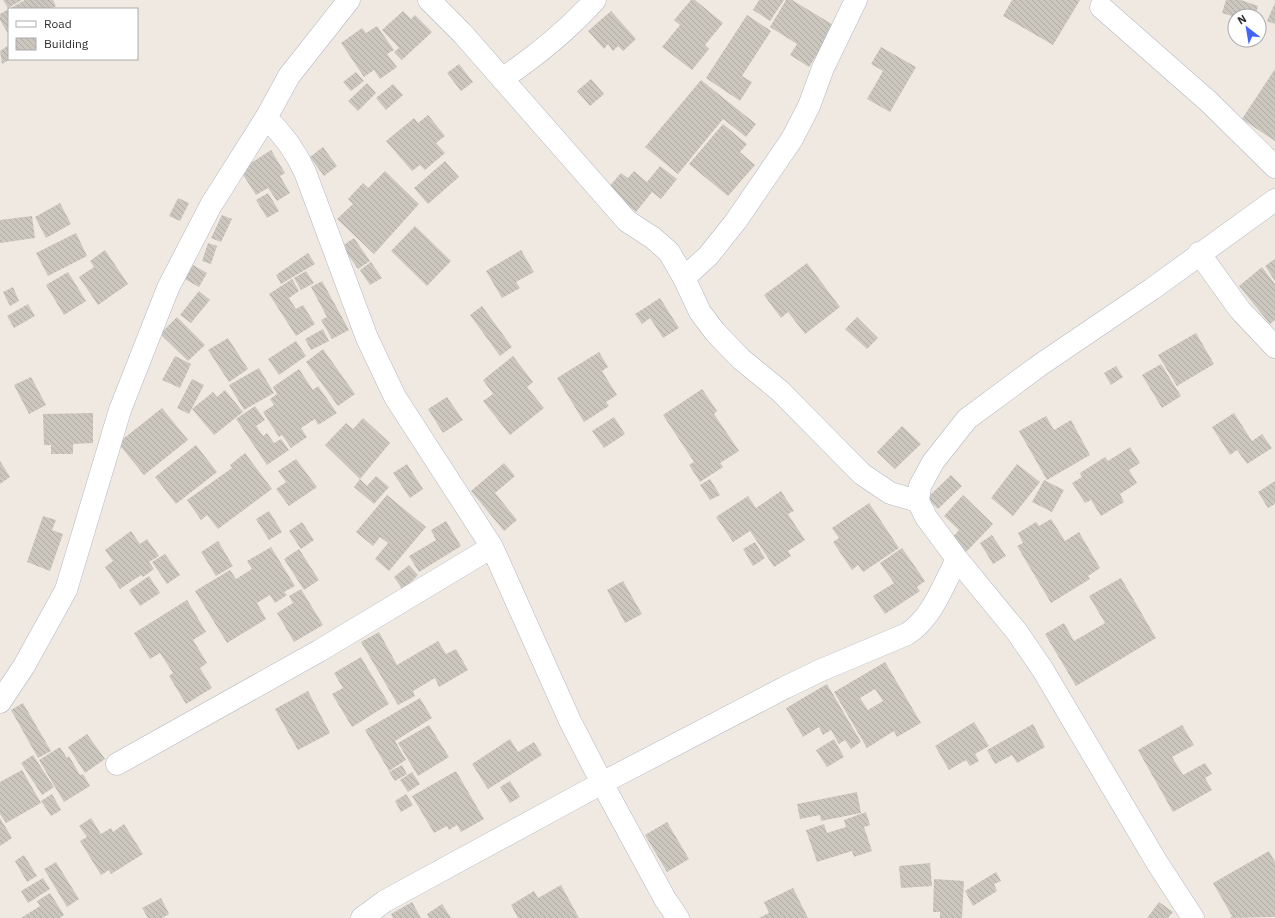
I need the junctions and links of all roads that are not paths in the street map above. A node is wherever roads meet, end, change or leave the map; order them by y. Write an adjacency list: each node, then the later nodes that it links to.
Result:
1 (429, 0): 6 (street)
2 (595, 0): 6 (street)
3 (856, 0): 11 (street)
4 (339, 2): 7 (street)
5 (1101, 7): 8 (street)
6 (502, 79): 11 (street)
7 (266, 118): 14 (street); 16 (street)
8 (1275, 167)
9 (1275, 200): 10 (street)
10 (1199, 253): 12 (street); 13 (street)
11 (684, 278): 13 (street)
12 (1275, 347)
13 (918, 501): 15 (street)
14 (492, 547): 17 (street); 18 (street)
15 (957, 559): 18 (street); 21 (street)
16 (0, 702)
17 (117, 764)
18 (602, 783): 19 (street); 20 (street)
19 (362, 918)
20 (678, 918)
21 (1193, 918)

